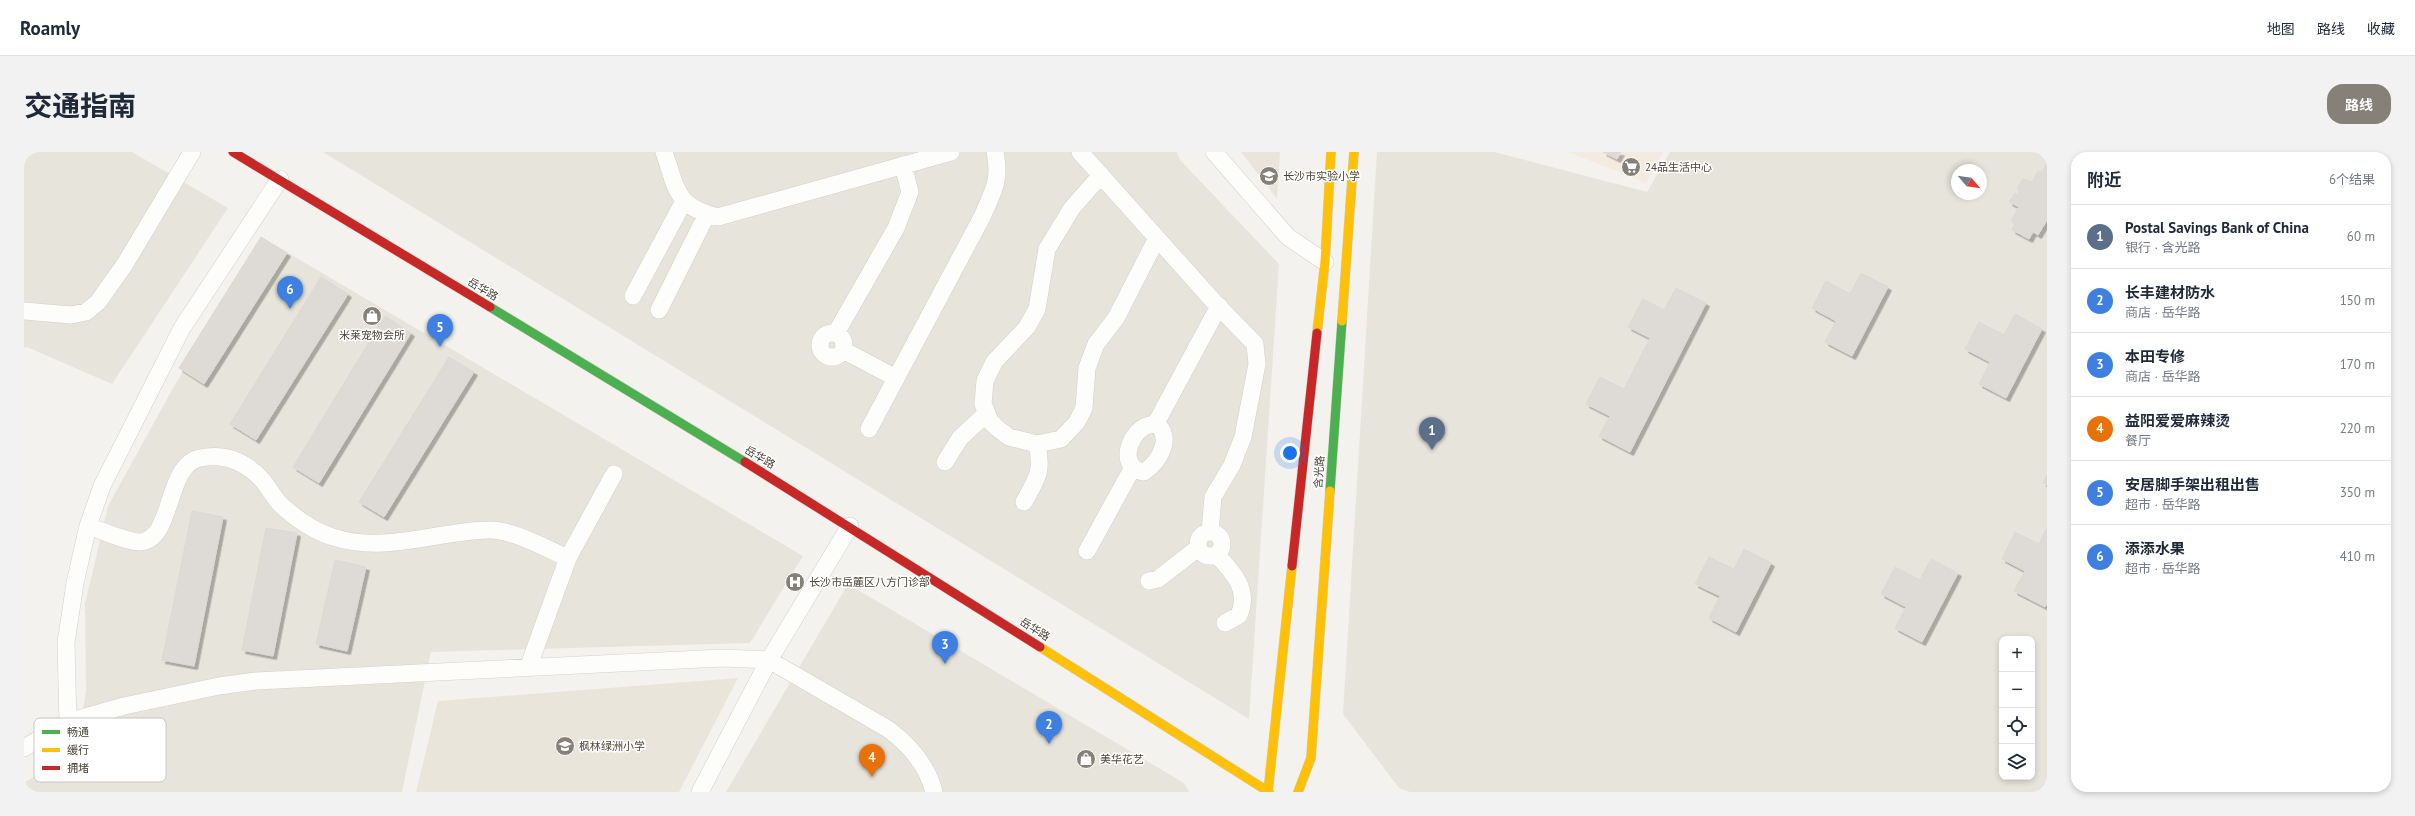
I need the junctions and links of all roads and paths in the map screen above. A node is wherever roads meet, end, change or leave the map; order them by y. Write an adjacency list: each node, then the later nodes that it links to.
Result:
1 (192, 152): 20 (street)
2 (232, 152): 12 (main road, 岳华路)
3 (664, 152): 13 (street)
4 (951, 152): 10 (street)
5 (995, 152): 21 (street)
6 (1080, 152): 11 (street)
7 (1214, 152): 16 (street)
8 (1331, 152): 16 (main road, 含光路)
9 (1354, 152): 48 (main road, 含光路)
10 (903, 165): 14 (street); 21 (street)
11 (1101, 175): 15 (street); 22 (street)
12 (280, 179): 30 (street); 31 (main road, 岳华路)
13 (684, 201): 14 (street); 17 (street)
14 (707, 214): 19 (street)
15 (1157, 238): 18 (street); 25 (street)
16 (1325, 262): 47 (main road, 含光路)
17 (633, 296)
18 (1219, 306): 23 (street); 32 (street)
19 (659, 310)
20 (24, 311)
21 (896, 378): 24 (street)
22 (987, 413): 25 (street); 26 (street)
23 (1156, 423): 27 (street); 27 (street)
24 (869, 429)
25 (1036, 444): 29 (street)
26 (945, 462)
27 (1132, 469): 34 (street)
28 (614, 474): 36 (street)
29 (1024, 502)
30 (88, 526): 36 (street); 41 (street)
31 (850, 526): 39 (street); 47 (main road, 岳华路)
32 (1210, 532): 33 (street); 35 (street)
33 (1198, 548): 35 (street); 37 (street)
34 (1087, 551)
35 (1217, 555): 38 (street)
36 (568, 558): 40 (street)
37 (1149, 581)
38 (1225, 623)
39 (769, 660): 40 (street); 45 (street); 46 (street)
40 (528, 668): 42 (street)
41 (68, 718)
42 (82, 718)
43 (34, 742): 44 (street)
44 (24, 748)
45 (700, 792)
46 (934, 792)
47 (1268, 792)
48 (1298, 792)

